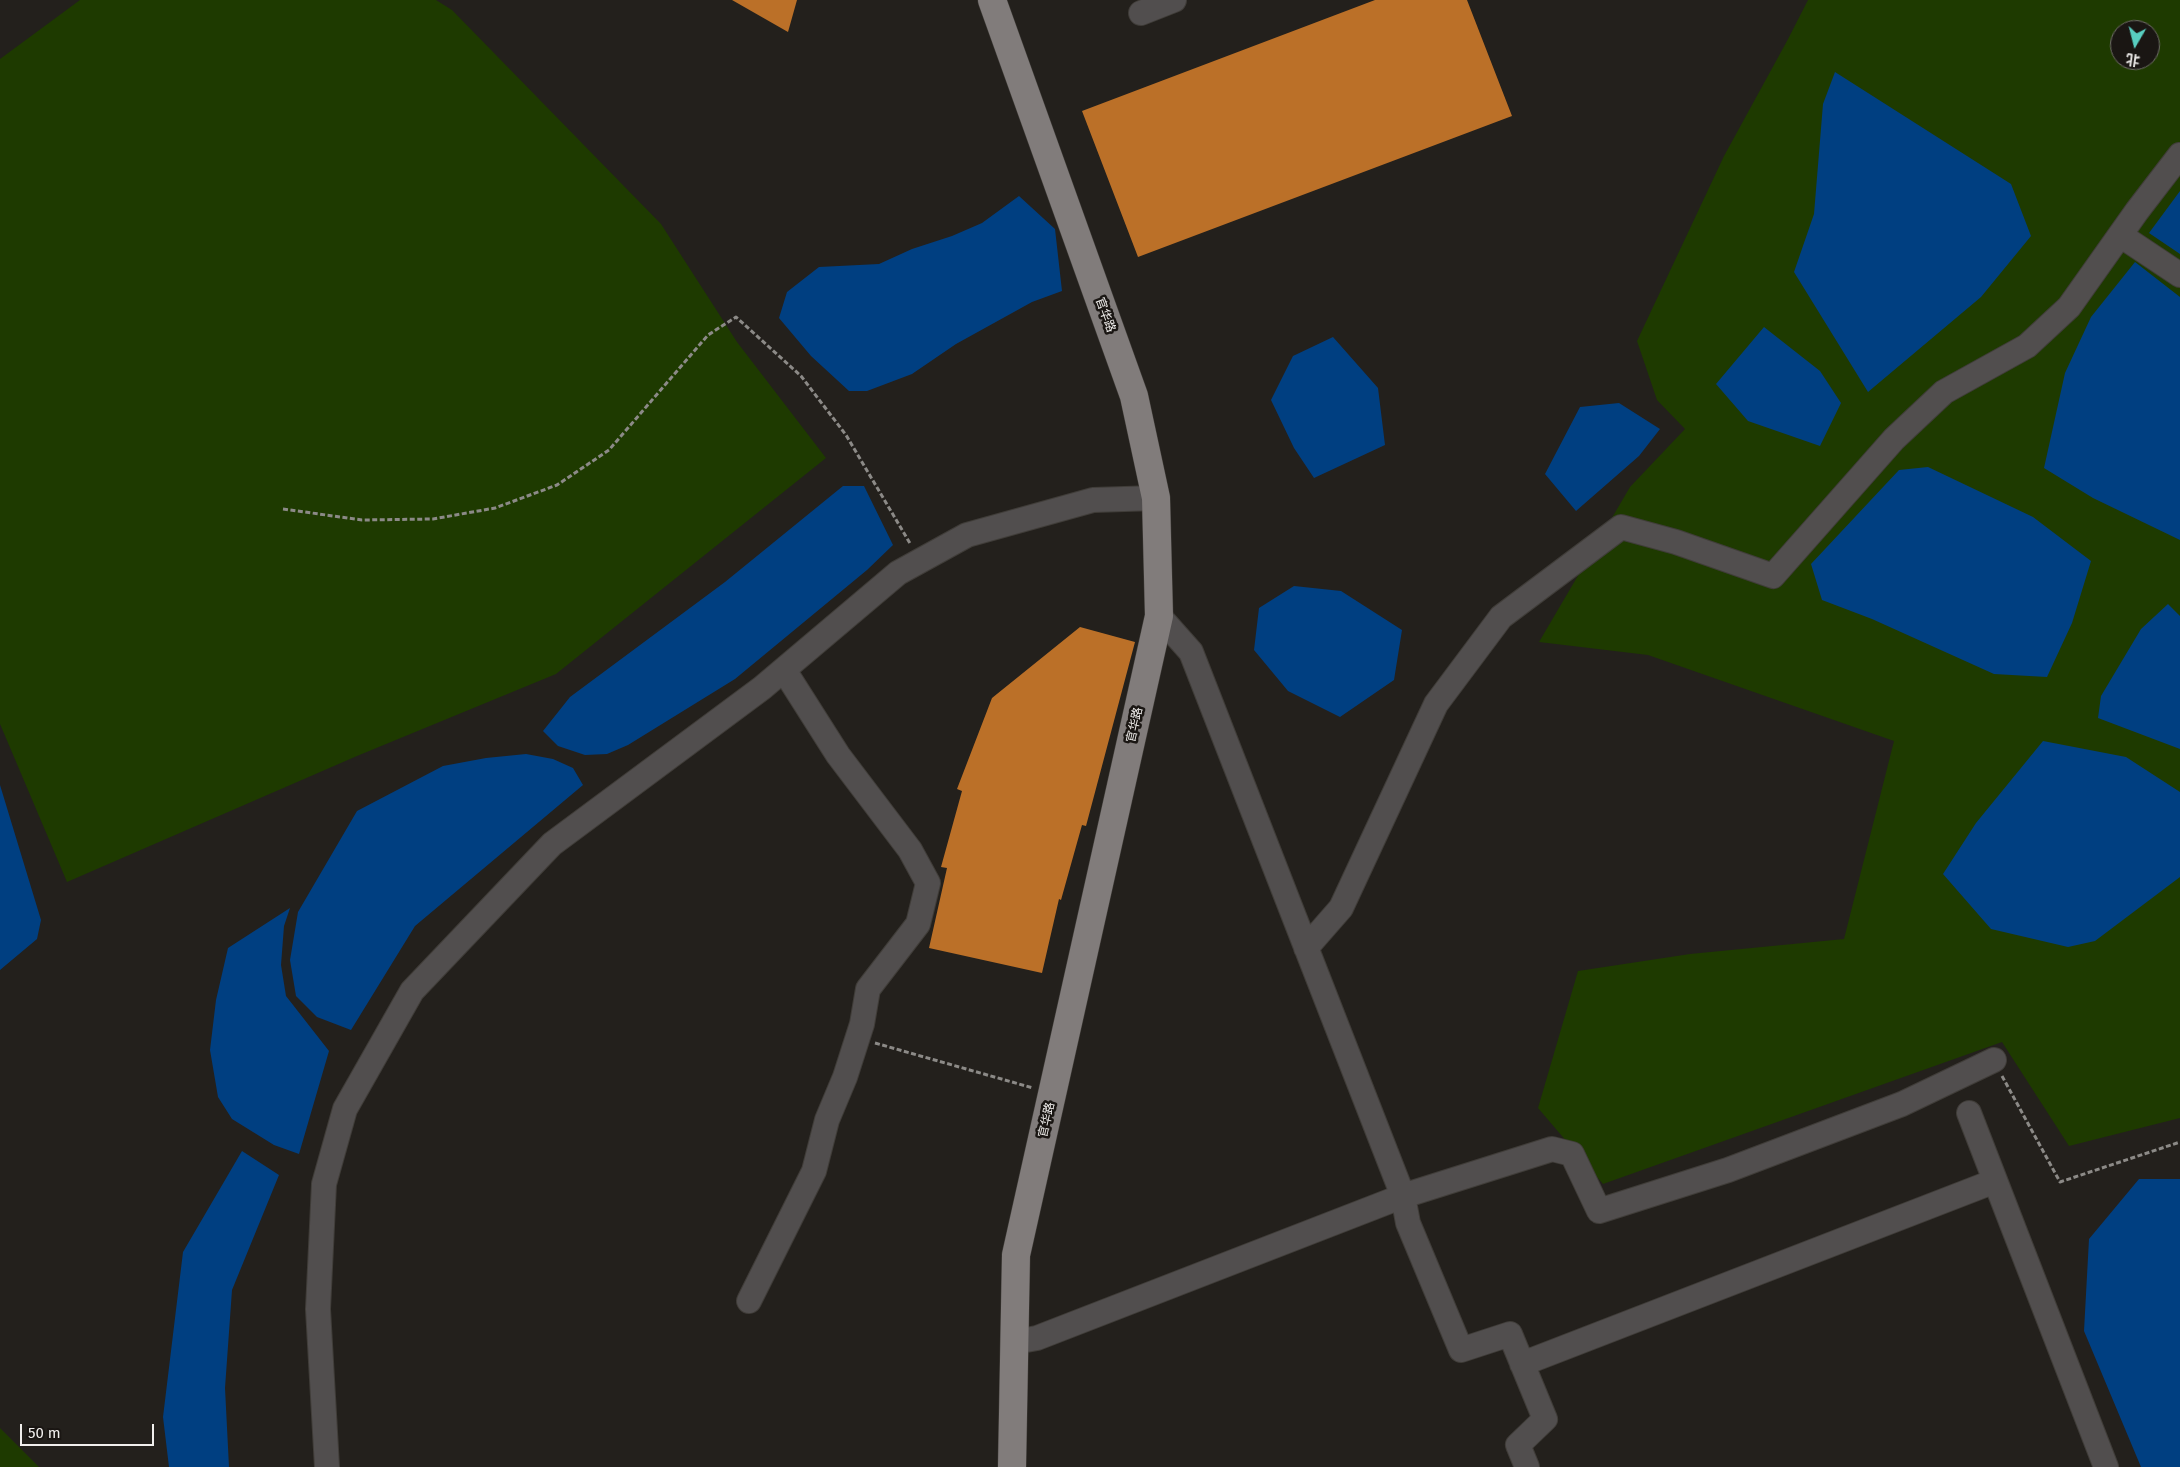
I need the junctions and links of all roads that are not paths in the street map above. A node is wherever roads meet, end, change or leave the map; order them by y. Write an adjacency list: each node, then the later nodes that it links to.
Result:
1 (992, 0): 7 (main road, 官华路)
2 (1174, 0): 3 (street)
3 (1141, 13)
4 (2180, 155): 5 (street)
5 (2120, 235): 6 (street); 10 (street)
6 (2180, 275)
7 (1156, 498): 8 (main road, 官华路); 9 (street)
8 (1159, 616): 10 (street); 16 (main road, 官华路)
9 (784, 670): 15 (street); 18 (street)
10 (1306, 948): 14 (street)
11 (1994, 1060): 14 (street)
12 (1969, 1113): 13 (street)
13 (1995, 1181): 17 (street); 21 (street)
14 (1403, 1196): 16 (street); 17 (street)
15 (749, 1301)
16 (1015, 1342): 19 (main road, 官华路)
17 (1522, 1364): 20 (street)
18 (327, 1467)
19 (1012, 1467)
20 (1527, 1467)
21 (2106, 1467)

